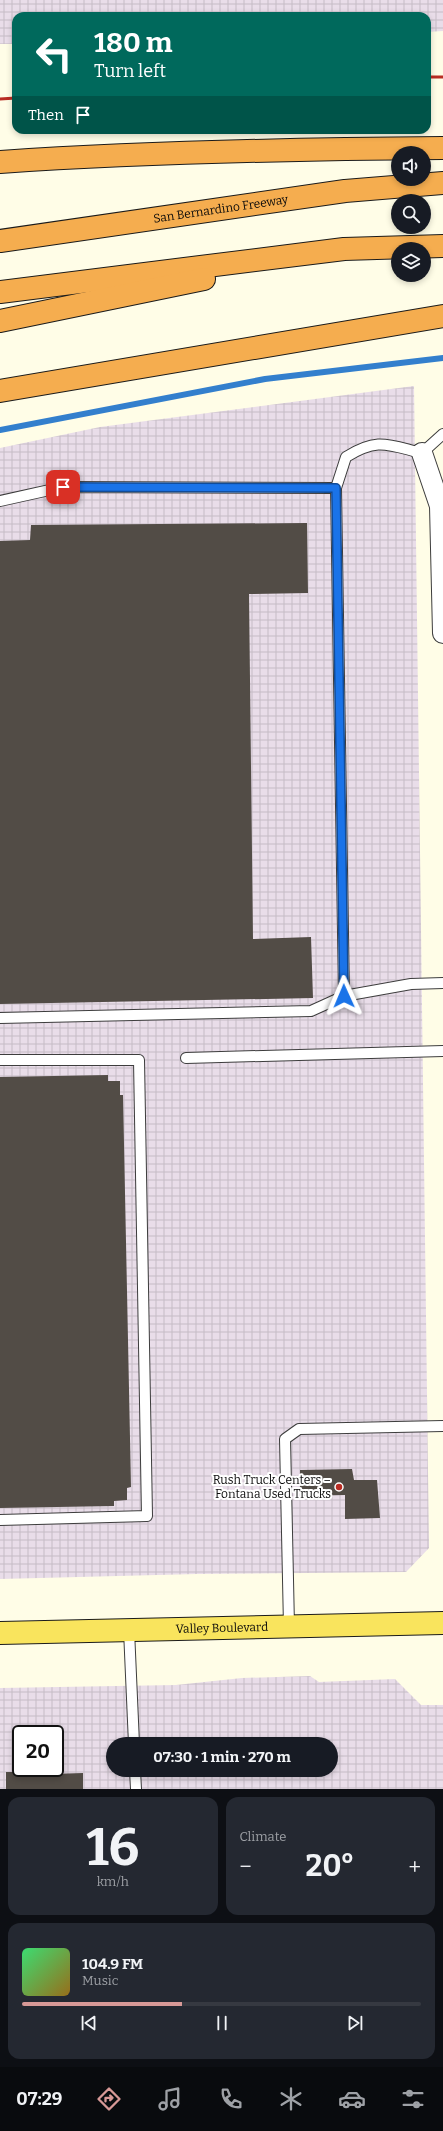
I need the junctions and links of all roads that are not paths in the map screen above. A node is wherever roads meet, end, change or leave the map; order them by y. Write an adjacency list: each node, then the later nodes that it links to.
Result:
1 (443, 148): 2 (highway)
2 (0, 162)
3 (443, 183): 4 (highway, San Bernardino Freeway)
4 (0, 241)
5 (443, 246): 6 (highway)
6 (344, 249): 7 (highway); 9 (highway)
7 (0, 292)
8 (443, 316): 10 (highway)
9 (0, 322)
10 (0, 391)
11 (443, 434): 12 (lane)
12 (422, 453): 13 (lane); 15 (street)
13 (336, 488): 14 (lane); 17 (lane)
14 (0, 501)
15 (443, 633)
16 (443, 983): 17 (lane)
17 (344, 996): 18 (lane)
18 (0, 1018)
19 (443, 1051): 20 (lane)
20 (186, 1058)
21 (0, 1060): 23 (lane)
22 (443, 1426): 25 (lane)
23 (0, 1520)
24 (443, 1623): 25 (main road, Valley Boulevard)
25 (289, 1626): 26 (main road, Valley Boulevard)
26 (128, 1630): 27 (main road, Valley Boulevard); 28 (lane)
27 (0, 1633)
28 (134, 1737)
29 (135, 1777): 30 (lane)
30 (136, 1789)

